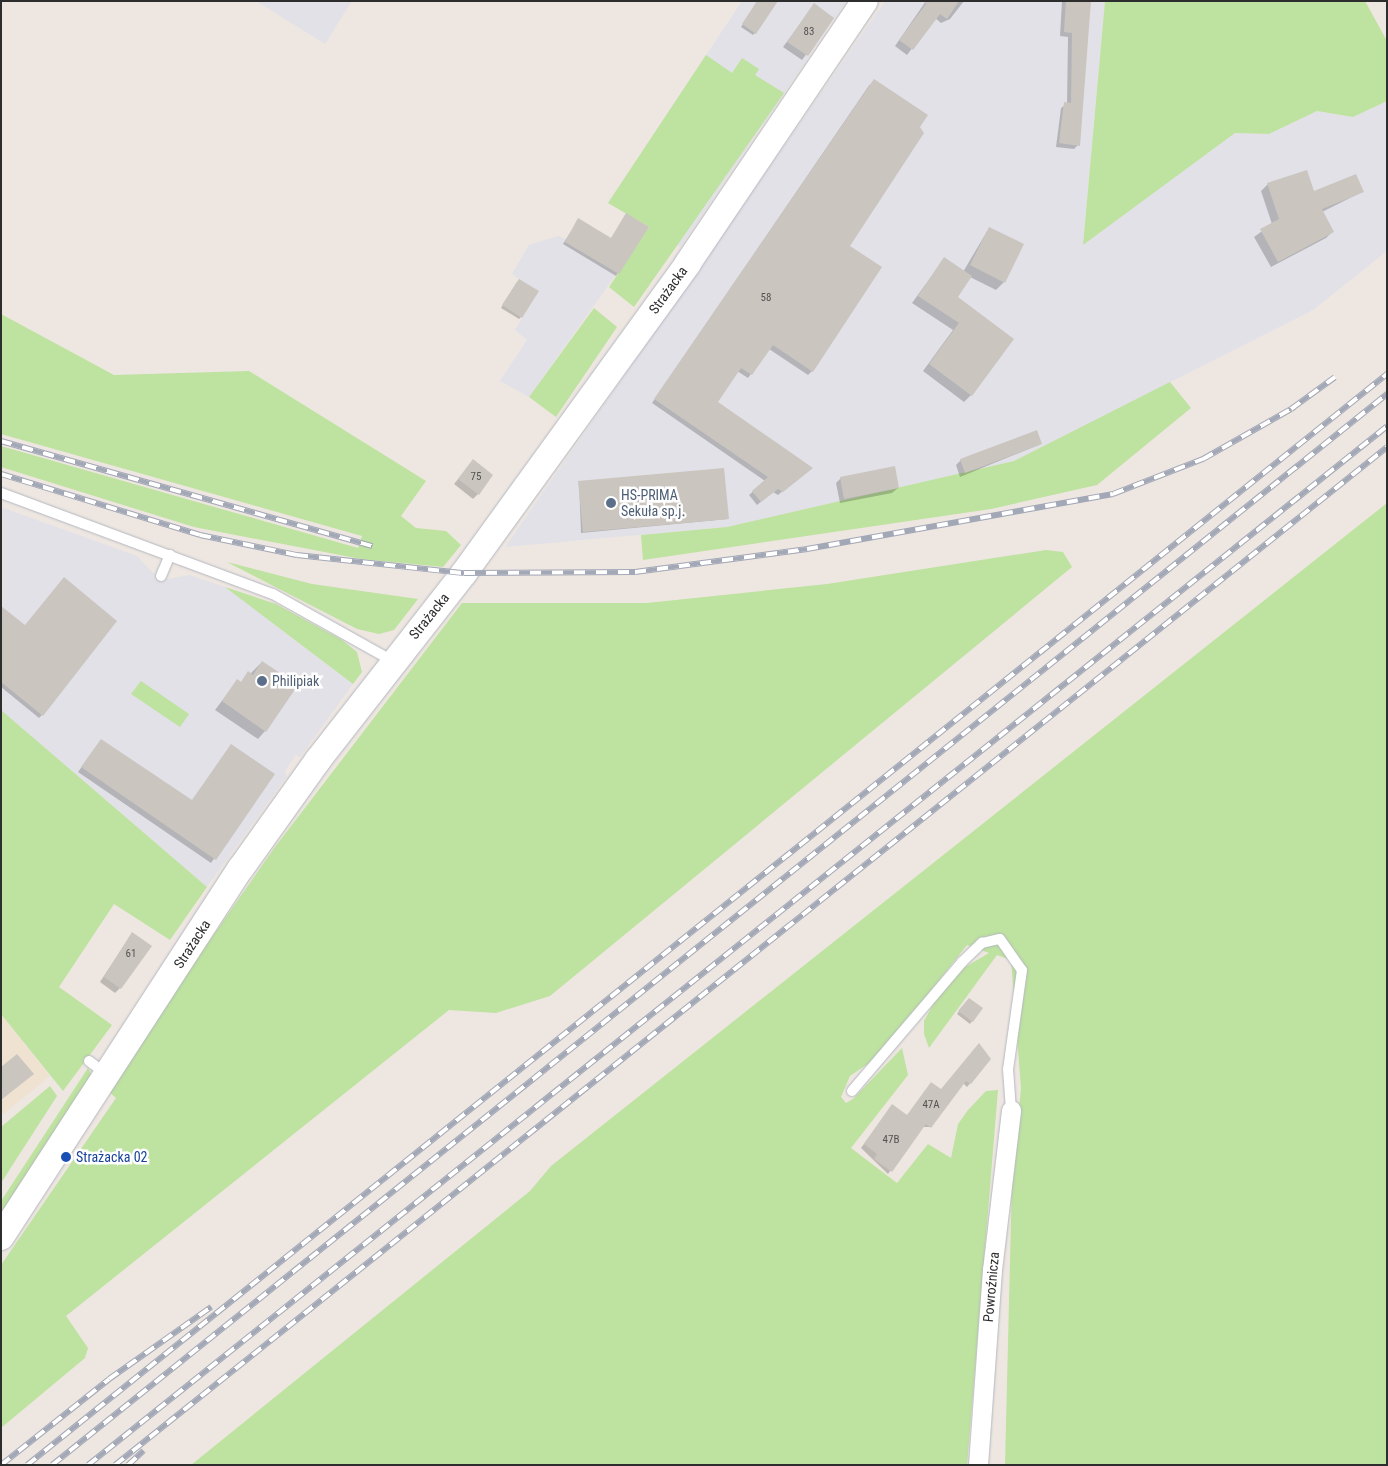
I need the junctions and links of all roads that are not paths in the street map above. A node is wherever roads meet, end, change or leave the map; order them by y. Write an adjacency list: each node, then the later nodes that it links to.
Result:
1 (865, 1): 5 (main road, Strażacka)
2 (1, 493): 3 (lane)
3 (170, 555): 4 (lane); 5 (lane)
4 (161, 576)
5 (393, 661): 8 (main road, Strażacka)
6 (852, 1091): 7 (lane)
7 (1011, 1110): 9 (street, Powroźnicza)
8 (1, 1237)
9 (978, 1465)

